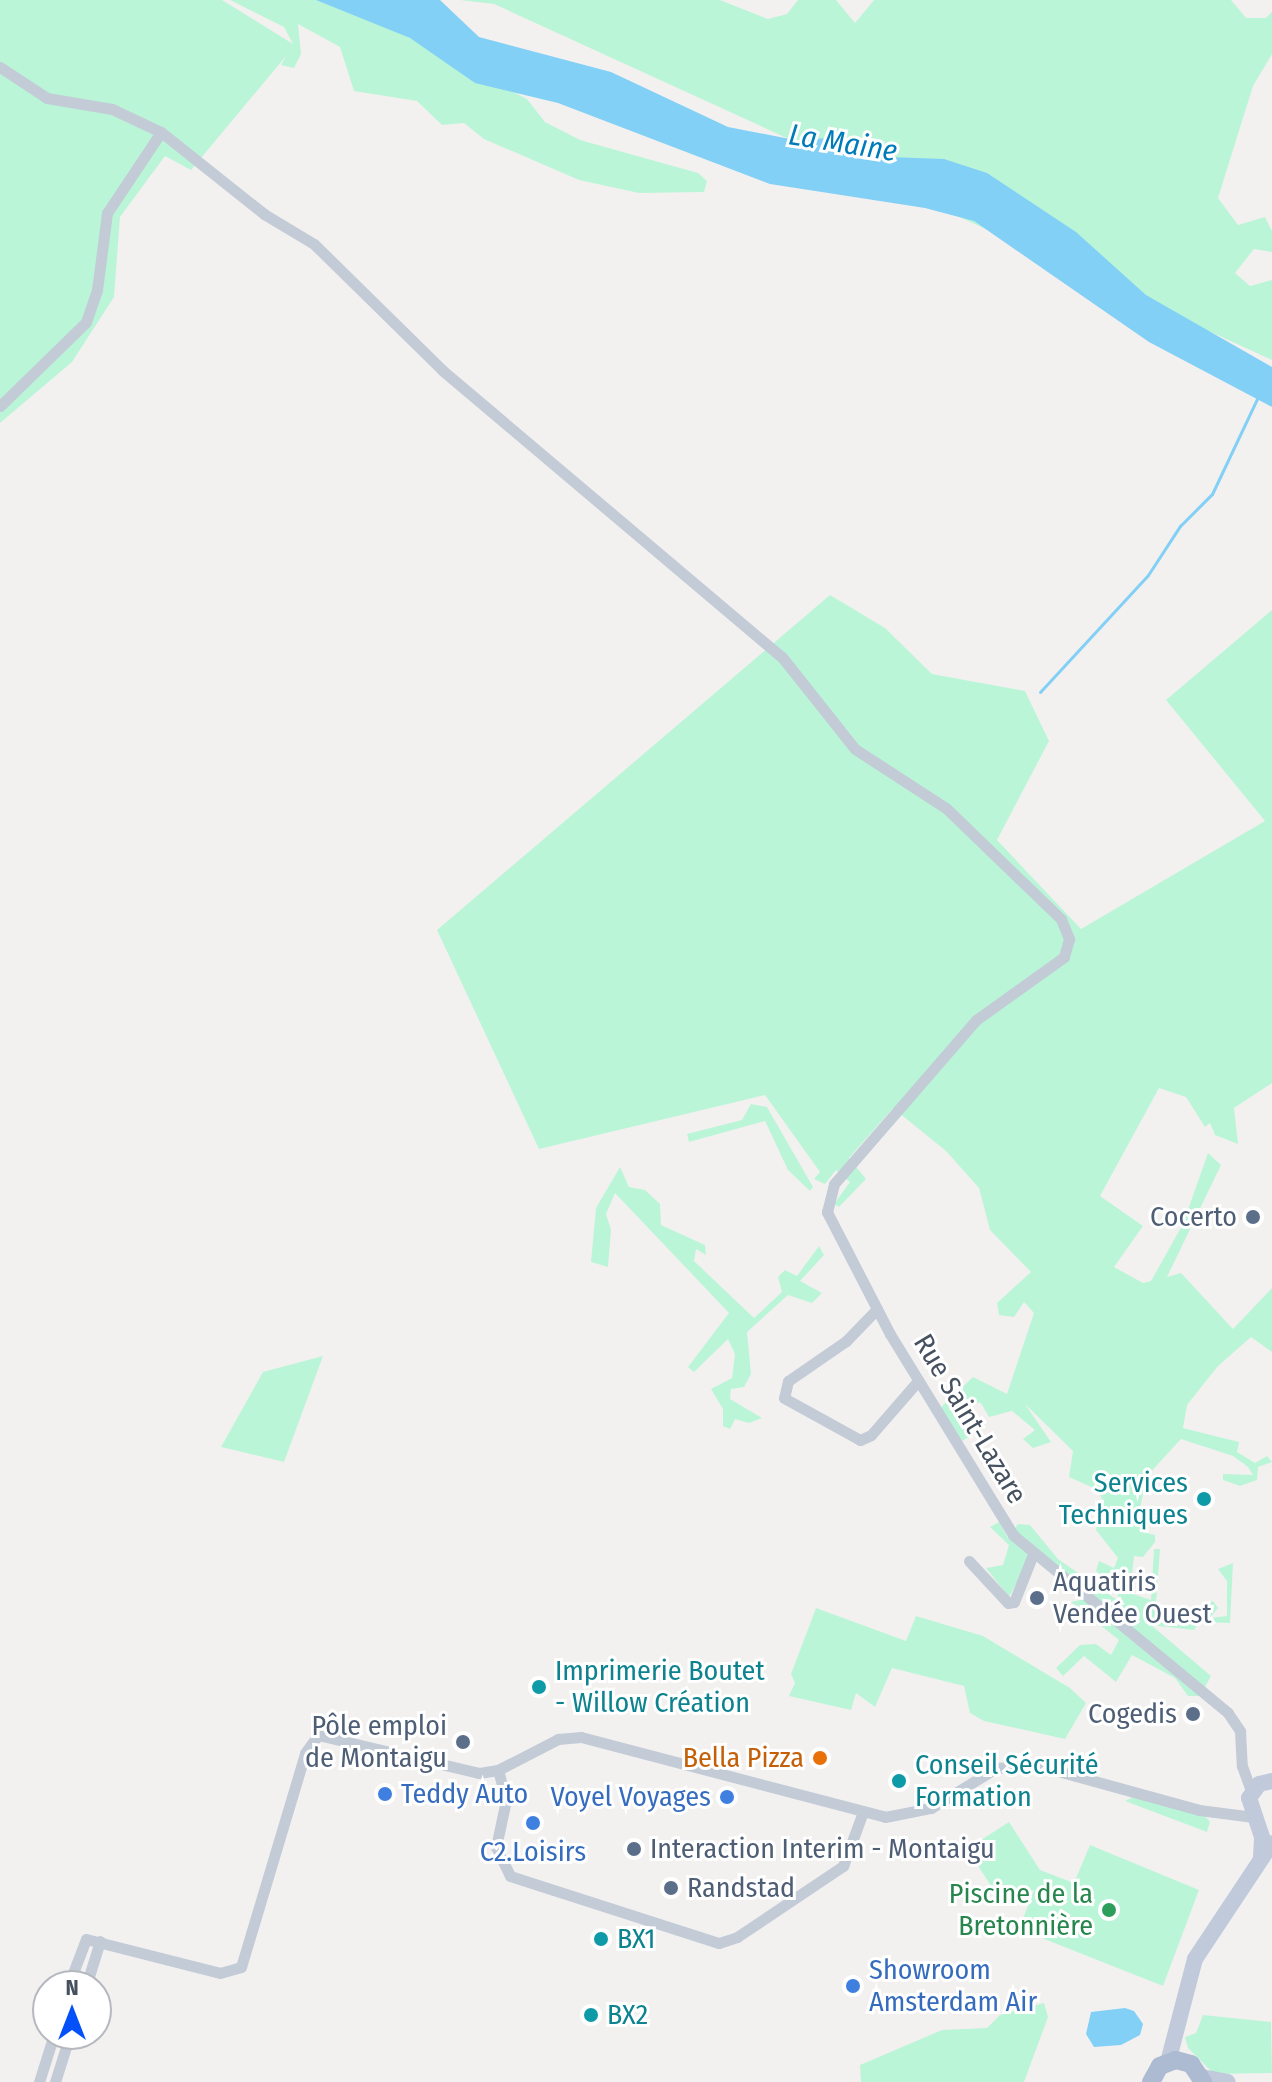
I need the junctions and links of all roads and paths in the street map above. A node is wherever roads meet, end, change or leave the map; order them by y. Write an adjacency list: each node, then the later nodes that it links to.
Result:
1 (0, 67): 2 (street)
2 (161, 132): 3 (street); 4 (street, Rue Saint-Lazare)
3 (0, 406)
4 (877, 1309): 5 (street, Rue Saint-Lazare); 5 (street)
5 (918, 1381): 6 (street, Rue Saint-Lazare)
6 (1033, 1554): 7 (street); 9 (street, Rue Saint-Lazare)
7 (969, 1561)
8 (498, 1770): 10 (street); 10 (street); 15 (street)
9 (1262, 1785): 11 (street); 12 (main road)
10 (863, 1812): 11 (street)
11 (1221, 1813): 12 (street)
12 (1260, 1820): 14 (main road)
13 (1272, 1843): 14 (main road)
14 (1261, 1857): 20 (main road)
15 (100, 1941): 16 (street); 17 (street)
16 (73, 1970)
17 (91, 1970)
18 (49, 2050): 23 (street)
19 (65, 2050): 24 (street)
20 (1176, 2061): 21 (main road); 22 (main road)
21 (1202, 2080): 25 (main road)
22 (1148, 2081)
23 (39, 2082)
24 (55, 2082)
25 (1228, 2082)

